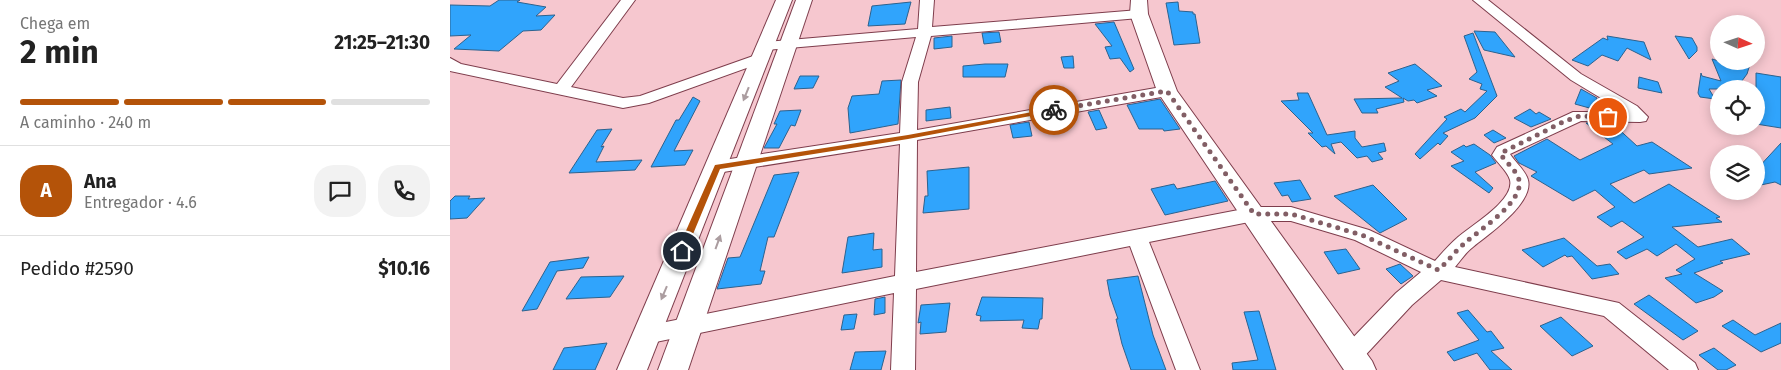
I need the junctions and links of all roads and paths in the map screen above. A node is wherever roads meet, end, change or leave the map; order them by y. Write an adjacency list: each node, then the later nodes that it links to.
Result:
1 (628, 0): 10 (street)
2 (784, 0): 8 (main road)
3 (804, 0): 8 (main road)
4 (927, 0): 7 (street)
5 (1480, 0): 17 (street)
6 (1139, 7): 7 (street); 11 (main road)
7 (925, 32): 8 (street); 12 (street)
8 (772, 49): 10 (street); 13 (main road); 14 (main road, one-way to 14)
9 (450, 63): 10 (street)
10 (561, 90)
11 (1167, 91): 12 (street); 15 (main road)
12 (908, 137): 13 (street); 18 (street)
13 (746, 164): 14 (street); 19 (main road, one-way to 13)
14 (717, 167): 20 (main road, one-way to 20)
15 (1254, 214): 16 (street); 17 (street); 21 (main road)
16 (1137, 237): 18 (street); 25 (street)
17 (1438, 270): 21 (street); 26 (street)
18 (906, 283): 19 (street); 24 (street)
19 (689, 325): 20 (street); 23 (main road)
20 (646, 336): 22 (main road)
21 (1356, 362)
22 (632, 370)
23 (673, 370)
24 (903, 370)
25 (1188, 370)
26 (1686, 370)

